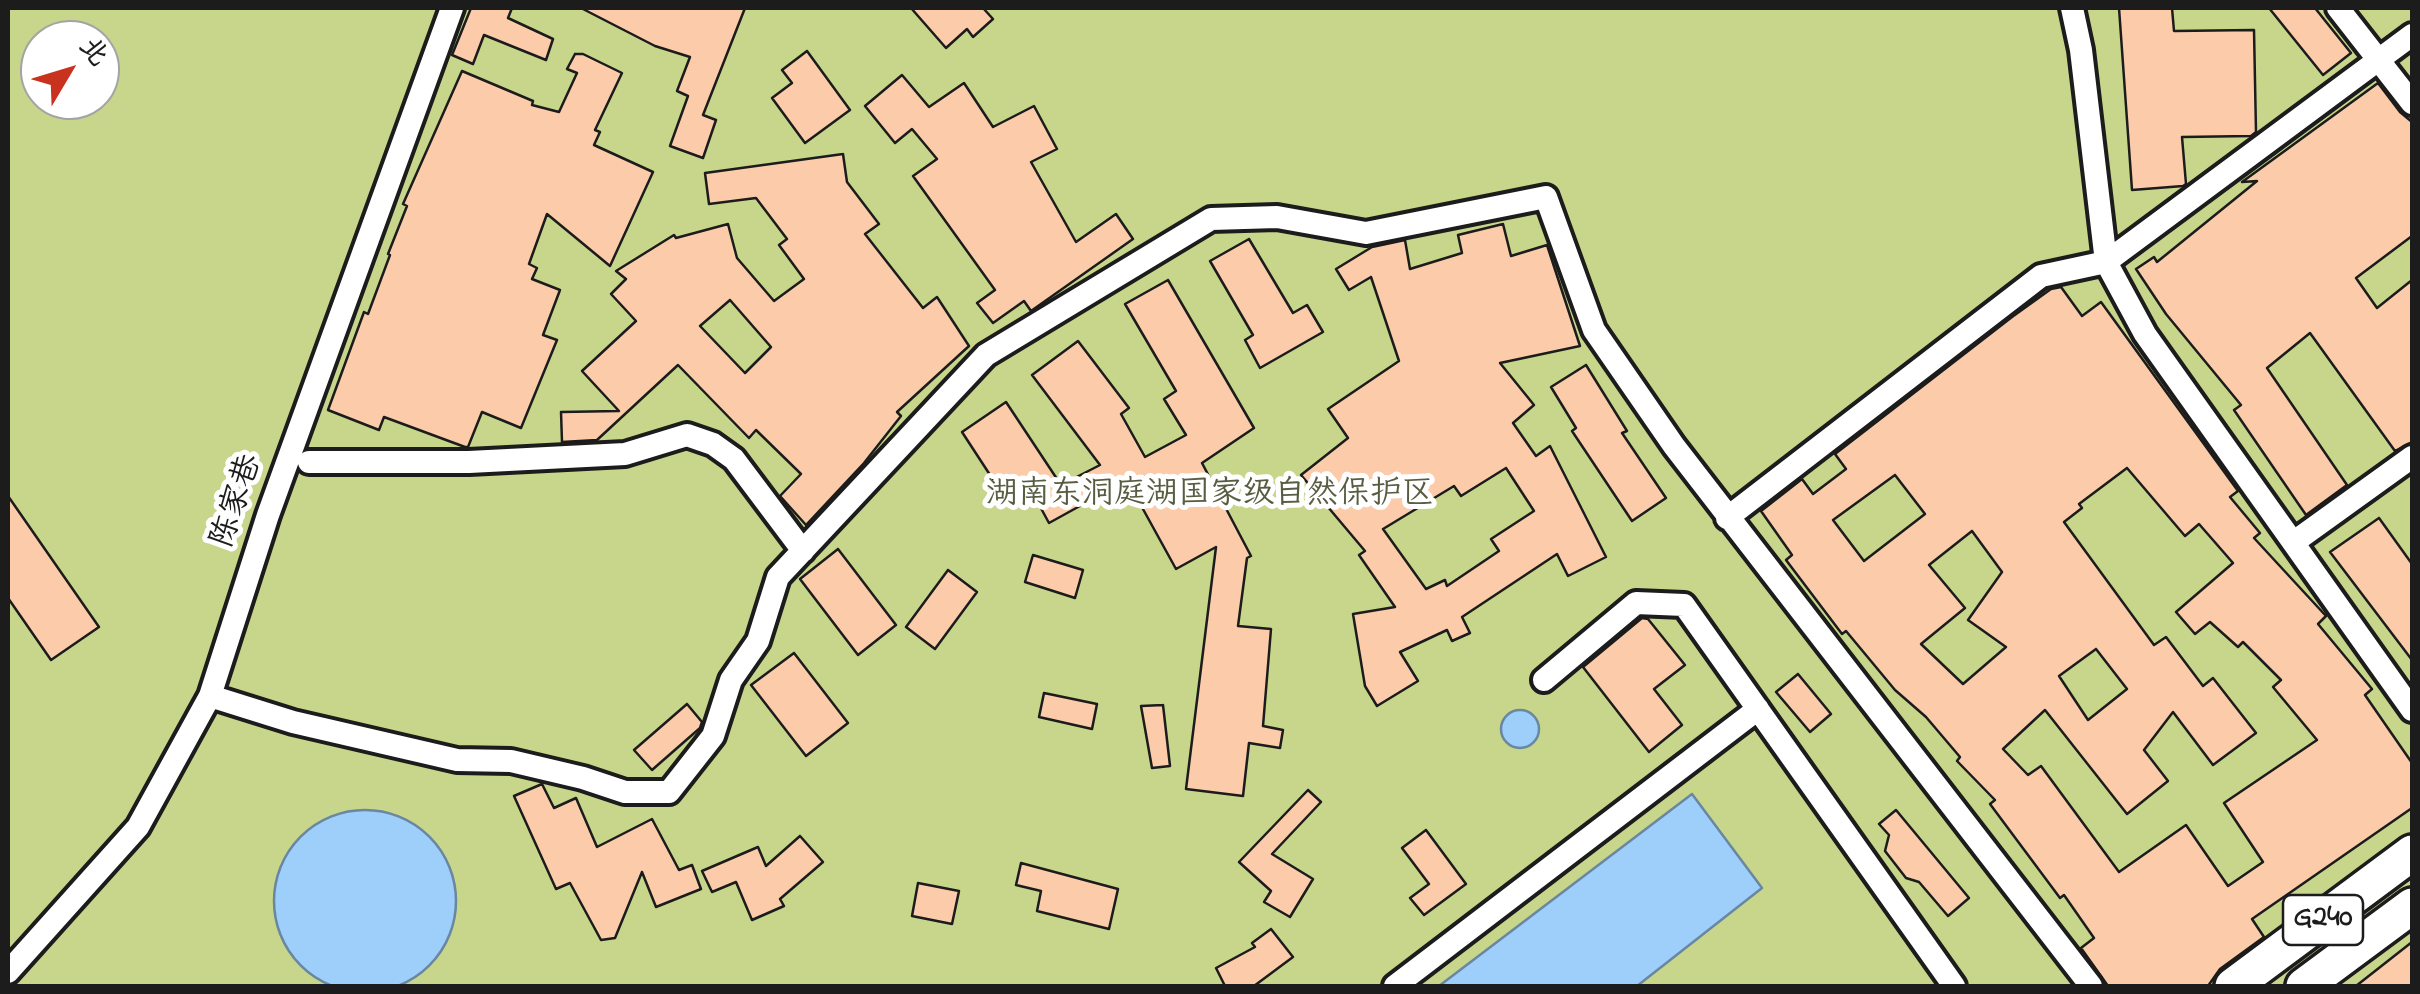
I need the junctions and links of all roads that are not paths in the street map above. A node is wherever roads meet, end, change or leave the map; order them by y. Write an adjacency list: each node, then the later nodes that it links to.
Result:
1 (452, 8): 14 (street, 陈家巷)
2 (2072, 8): 7 (street)
3 (2338, 8): 5 (street)
4 (2412, 35): 5 (street)
5 (2380, 60): 6 (street); 7 (street)
6 (2412, 103)
7 (2106, 262): 10 (street); 11 (street)
8 (2412, 457): 11 (street)
9 (310, 462): 12 (street)
10 (1727, 518): 12 (street); 22 (street)
11 (2294, 542): 16 (street)
12 (803, 550): 14 (street)
13 (1544, 680): 15 (street)
14 (210, 696): 19 (street, 陈家巷)
15 (1758, 708): 20 (street); 21 (street)
16 (2412, 710)
17 (2412, 854): 23 (main road, G240)
18 (2412, 906): 24 (main road, G240)
19 (8, 972)
20 (1395, 986)
21 (1954, 986)
22 (2092, 986)
23 (2233, 986)
24 (2304, 986)

